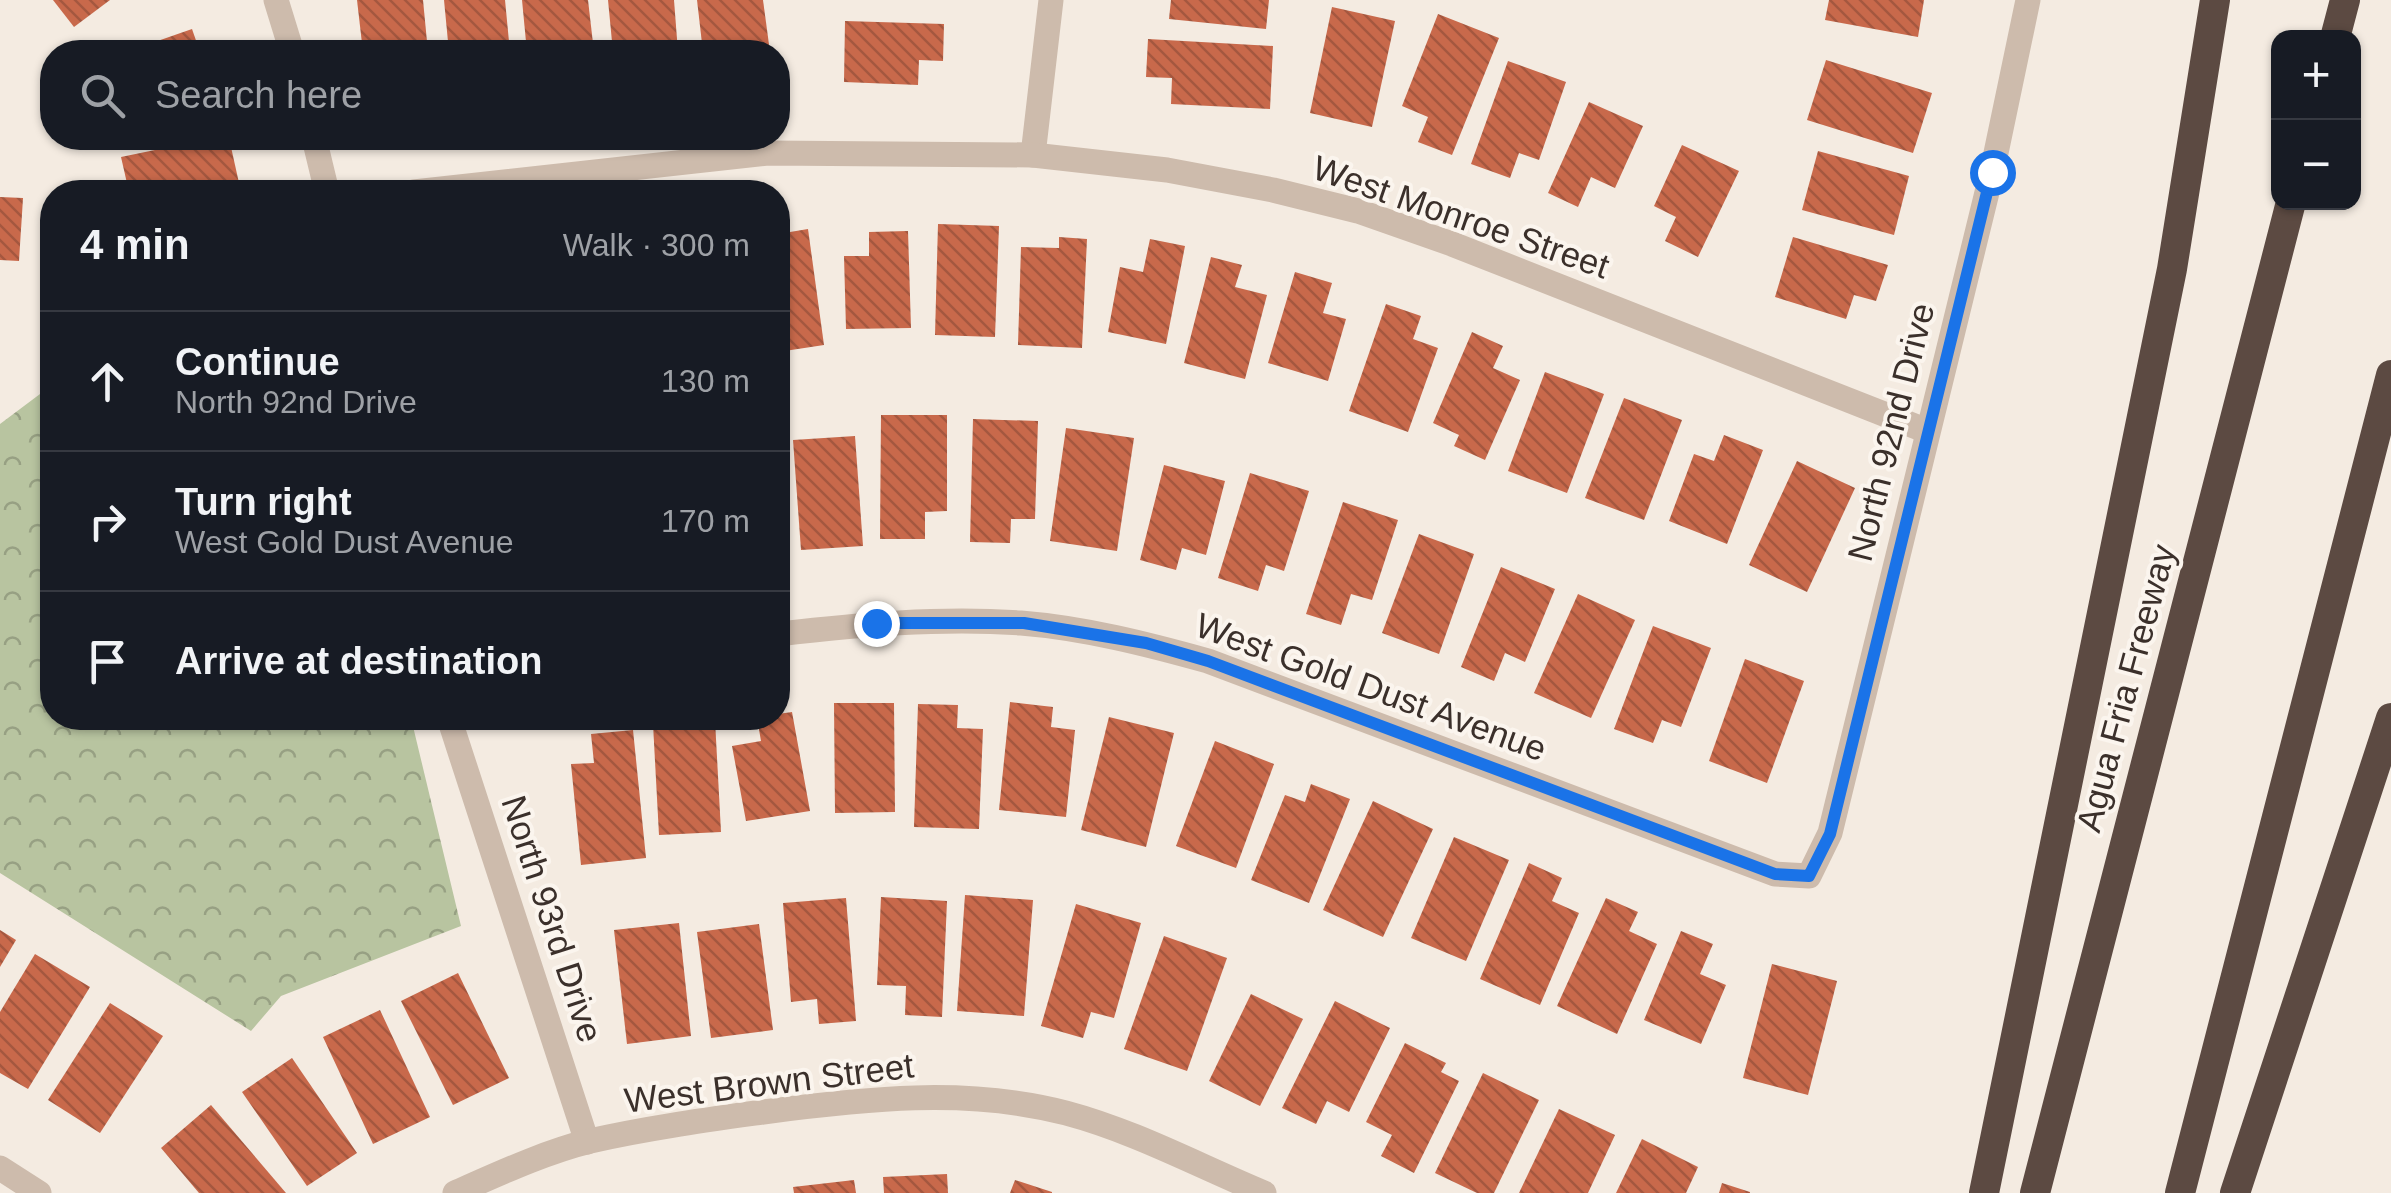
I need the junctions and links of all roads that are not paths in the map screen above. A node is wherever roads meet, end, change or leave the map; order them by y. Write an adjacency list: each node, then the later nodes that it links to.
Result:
1 (276, 0): 7 (street)
2 (1051, 0): 9 (street)
3 (2028, 0): 14 (street, North 92nd Drive)
4 (2215, 0): 24 (highway)
5 (2345, 0): 6 (highway)
6 (2337, 30)
7 (288, 40)
8 (317, 150): 10 (street)
9 (1033, 155): 11 (street, West Monroe Street); 14 (street, West Monroe Street)
10 (324, 180)
11 (526, 180)
12 (2289, 210): 25 (highway, Agua Fria Freeway)
13 (2391, 375): 26 (highway)
14 (1926, 430): 18 (street, North 92nd Drive)
15 (790, 633): 18 (street, West Gold Dust Avenue)
16 (2391, 718): 27 (highway)
17 (453, 730): 19 (street, North 93rd Drive)
18 (1809, 876)
19 (587, 1142): 22 (street, West Brown Street); 23 (street, West Brown Street)
20 (0, 1168): 21 (street)
21 (39, 1193)
22 (456, 1193)
23 (1264, 1193)
24 (1984, 1193)
25 (2035, 1193)
26 (2180, 1193)
27 (2235, 1193)

